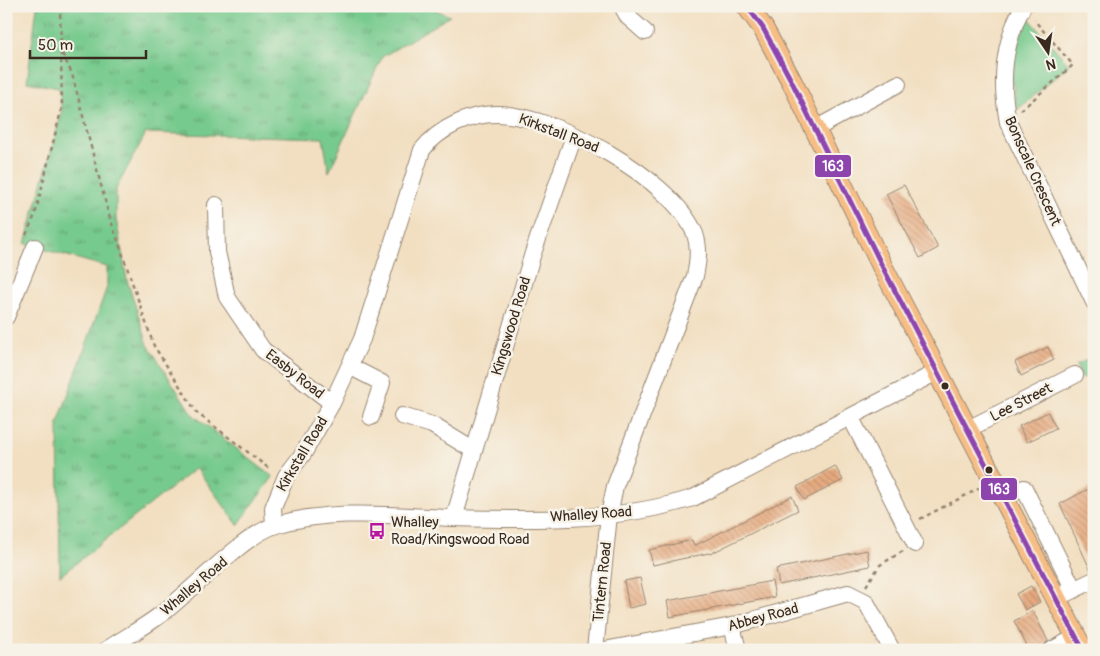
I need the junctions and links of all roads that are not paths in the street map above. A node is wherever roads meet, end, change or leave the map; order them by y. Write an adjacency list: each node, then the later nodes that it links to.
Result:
1 (622, 6): 4 (street)
2 (748, 6): 6 (main road)
3 (1023, 7): 10 (street, Bonscale Crescent)
4 (645, 32)
5 (898, 84): 6 (street)
6 (815, 129): 14 (main road)
7 (574, 136): 13 (street, Kirkstall Road); 21 (street, Kingswood Road); 22 (street, Kirkstall Road)
8 (216, 205): 16 (street, Easby Road)
9 (35, 247): 12 (street)
10 (1089, 280): 11 (street, Bonscale Crescent)
11 (1094, 302)
12 (6, 317)
13 (351, 367): 16 (street, Kirkstall Road); 18 (street)
14 (938, 372): 19 (street, Whalley Road); 20 (main road)
15 (1075, 375): 20 (street, Lee Street)
16 (332, 404): 24 (street, Kirkstall Road)
17 (402, 416): 21 (street)
18 (371, 417)
19 (851, 418): 22 (street, Whalley Road); 25 (street)
20 (968, 429): 27 (main road)
21 (472, 450): 23 (street, Kingswood Road)
22 (609, 515): 23 (street, Whalley Road); 31 (street, Tintern Road)
23 (454, 518): 24 (street, Whalley Road)
24 (274, 526): 30 (street, Whalley Road)
25 (915, 544)
26 (1094, 580): 27 (street)
27 (1065, 594): 29 (main road)
28 (732, 626): 32 (street, Abbey Road); 33 (street); 34 (street, Abbey Road)
29 (1079, 643): 35 (street)
30 (106, 650)
31 (595, 650)
32 (604, 650)
33 (738, 650)
34 (892, 650)
35 (1052, 650)

